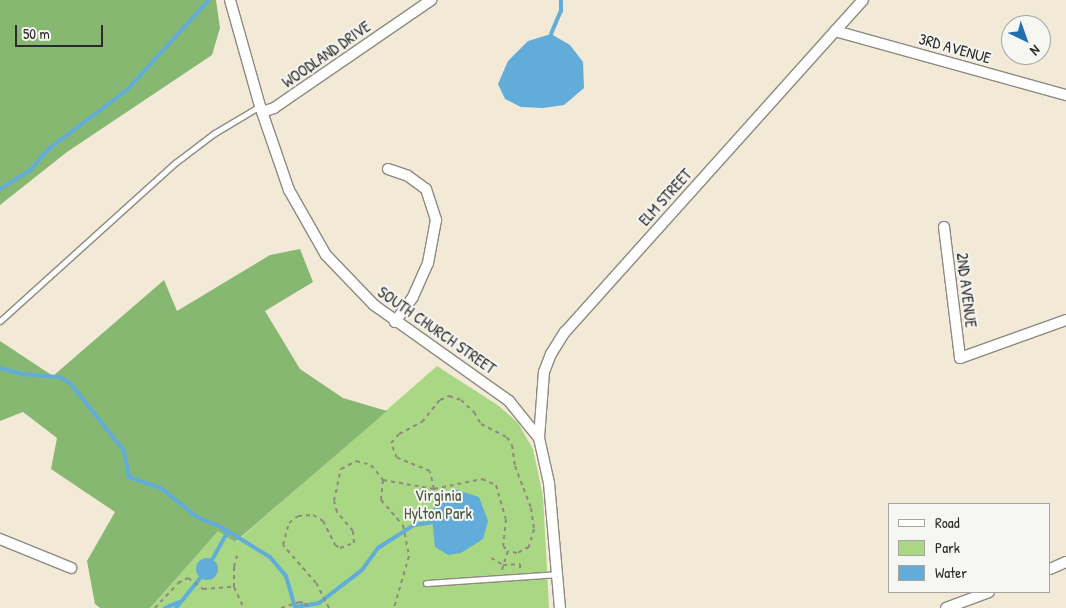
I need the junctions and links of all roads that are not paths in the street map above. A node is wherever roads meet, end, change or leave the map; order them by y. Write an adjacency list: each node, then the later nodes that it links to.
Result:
1 (230, 0): 6 (street, SOUTH CHURCH STREET)
2 (430, 0): 6 (street, WOODLAND DRIVE)
3 (863, 0): 4 (street, ELM STREET)
4 (835, 31): 5 (street, 3RD AVENUE); 12 (street, ELM STREET)
5 (1066, 95)
6 (261, 109): 10 (lane); 11 (street, SOUTH CHURCH STREET)
7 (388, 169): 11 (street)
8 (944, 226): 9 (street, 2ND AVENUE)
9 (1066, 320)
10 (0, 321)
11 (395, 322): 12 (street, SOUTH CHURCH STREET)
12 (539, 438): 17 (street, SOUTH CHURCH STREET)
13 (0, 539): 15 (street)
14 (1066, 562): 16 (street)
15 (71, 568)
16 (1051, 569)
17 (558, 574): 18 (lane); 20 (street, SOUTH CHURCH STREET)
18 (426, 582)
19 (986, 593): 21 (street)
20 (560, 608)
21 (946, 608)

